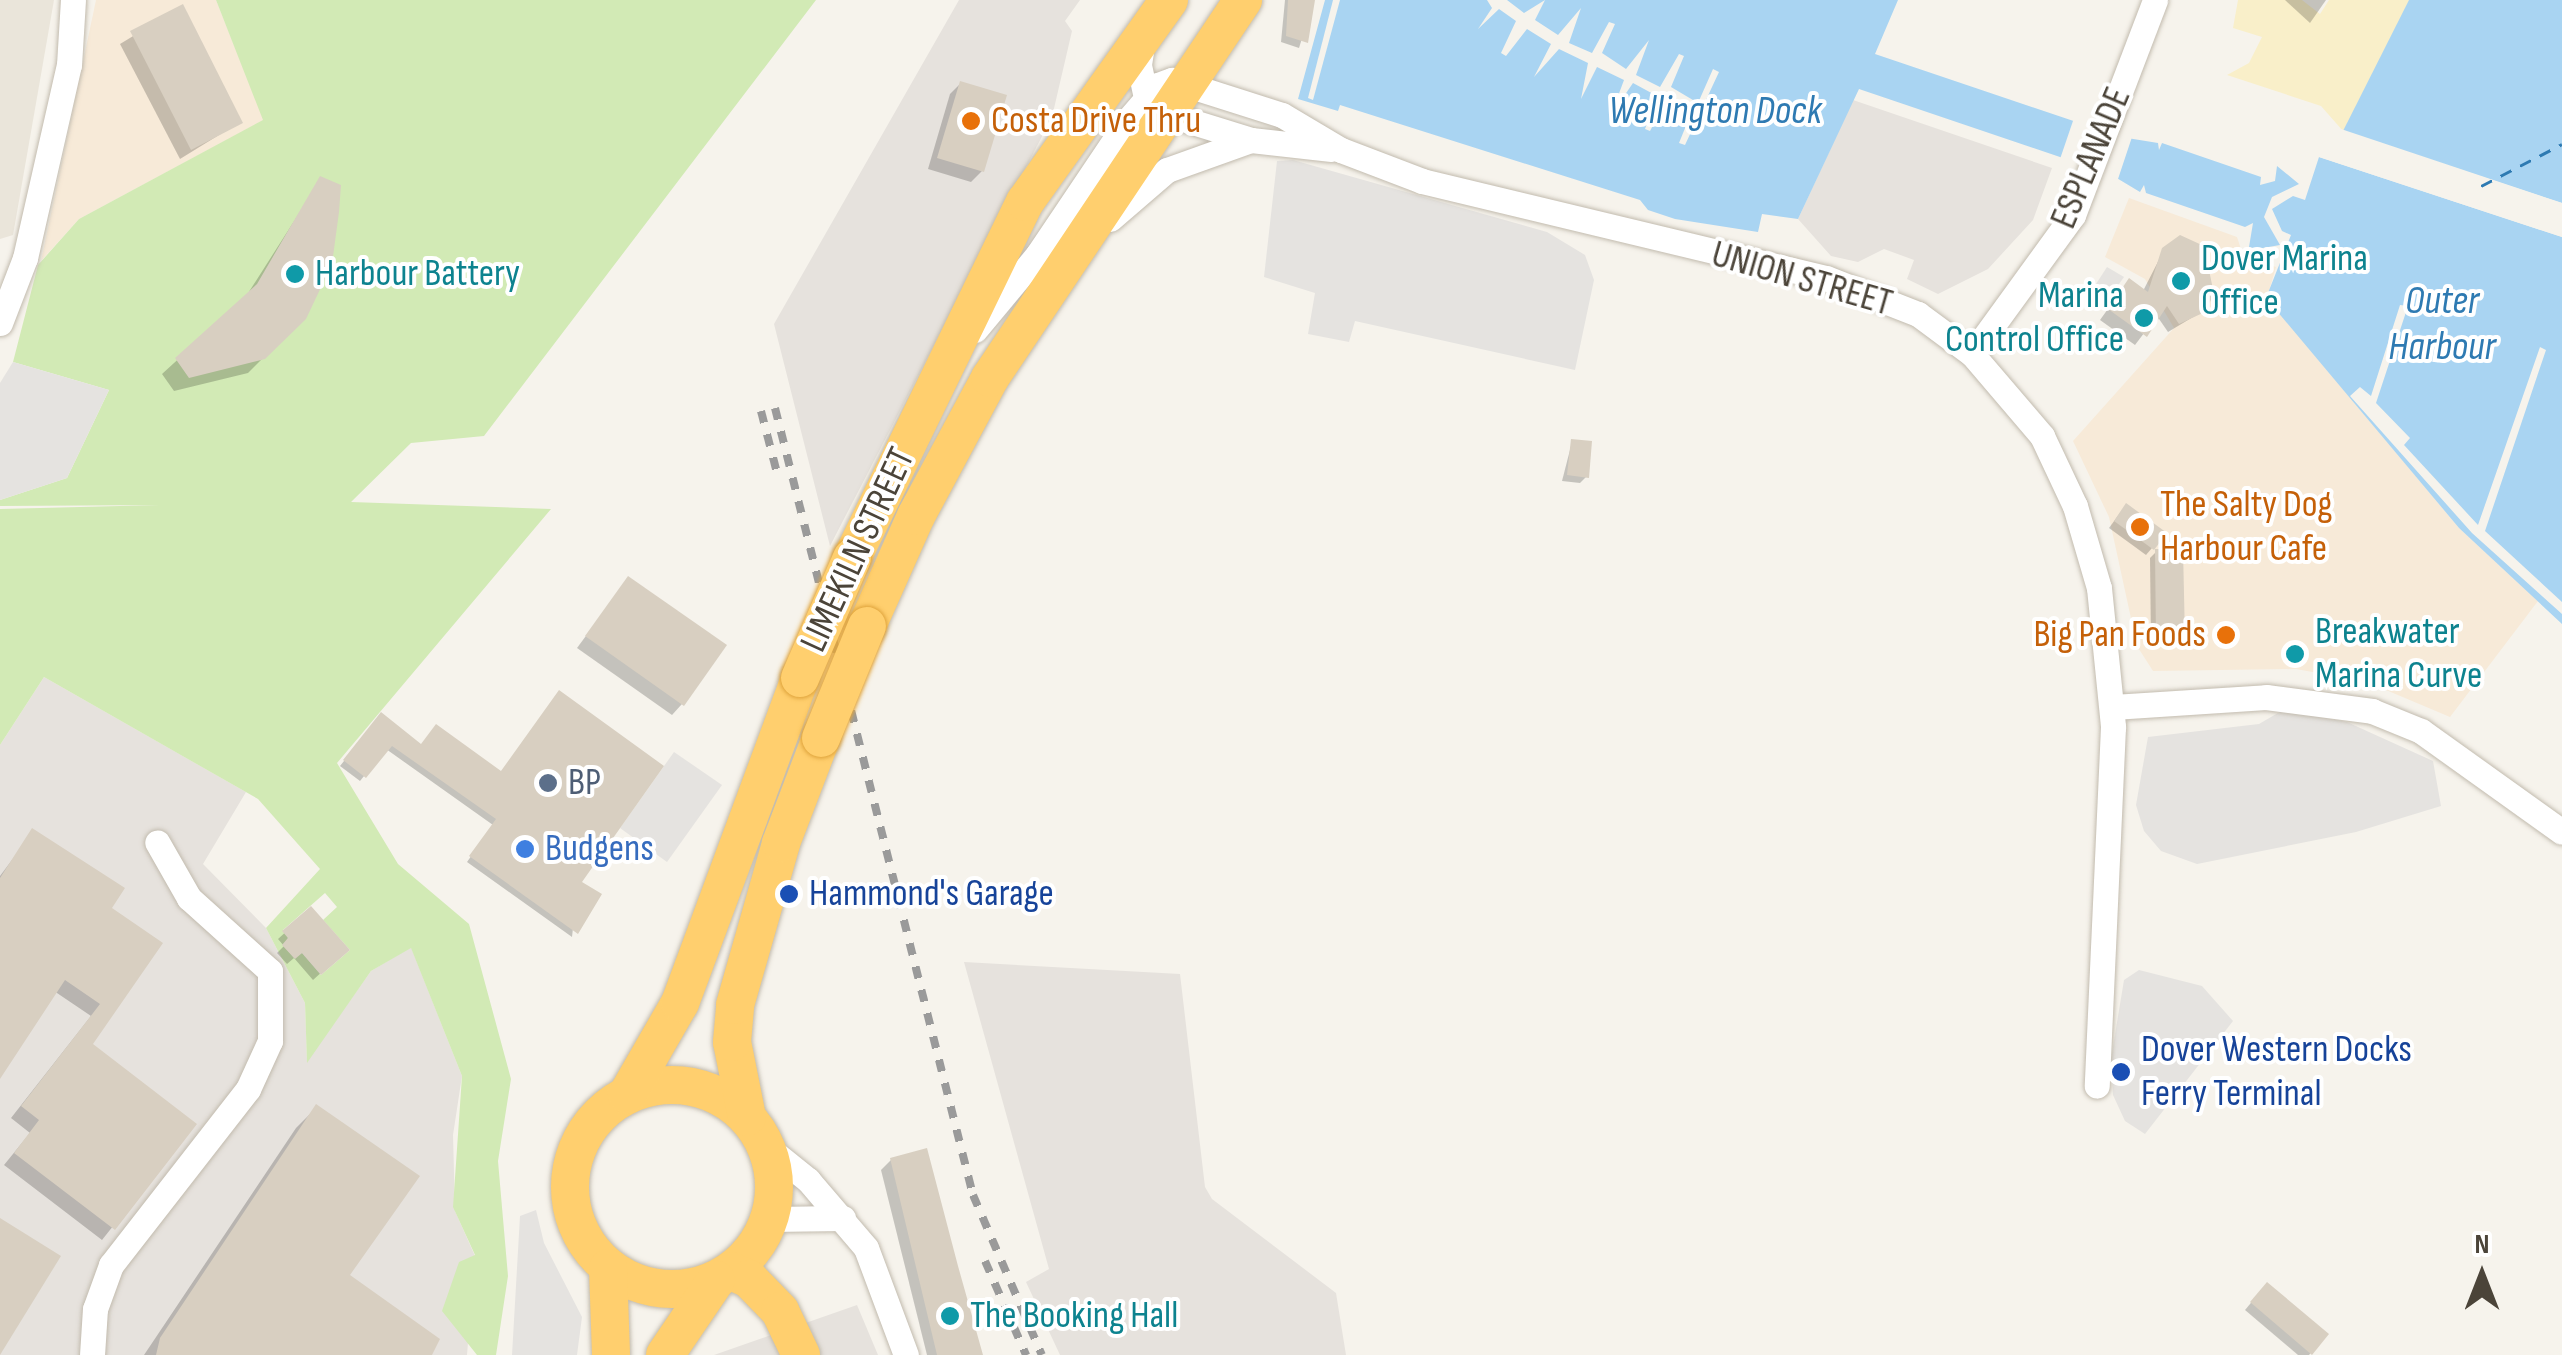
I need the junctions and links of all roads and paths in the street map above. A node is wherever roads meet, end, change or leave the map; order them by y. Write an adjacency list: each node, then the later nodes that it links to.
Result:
1 (73, 0): 11 (street)
2 (1170, 0): 5 (highway, LIMEKILN STREET)
3 (1243, 0): 6 (highway, LIMEKILN STREET)
4 (2156, 0): 13 (street, ESPLANADE)
5 (1144, 32): 7 (street); 14 (highway, LIMEKILN STREET)
6 (1191, 82): 7 (highway, LIMEKILN STREET); 9 (street, UNION STREET)
7 (1156, 106): 8 (street, UNION STREET); 10 (highway, LIMEKILN STREET); 14 (street)
8 (1252, 140): 9 (street, UNION STREET); 10 (street, UNION STREET)
9 (1341, 150): 13 (street, UNION STREET)
10 (1078, 244): 20 (highway, LIMEKILN STREET, bridge)
11 (12, 258): 12 (street)
12 (0, 323)
13 (1972, 354): 15 (street, UNION STREET)
14 (944, 368): 19 (highway, LIMEKILN STREET, bridge)
15 (2113, 706): 16 (street); 18 (street, UNION STREET)
16 (2562, 832)
17 (156, 842): 26 (street)
18 (2096, 1086)
19 (627, 1095): 20 (highway); 23 (highway)
20 (757, 1132): 21 (street); 22 (highway)
21 (844, 1218): 22 (street); 30 (street)
22 (768, 1223): 24 (highway); 25 (highway)
23 (608, 1268): 24 (highway); 27 (highway)
24 (723, 1276): 25 (highway); 28 (highway)
25 (783, 1314): 29 (highway)
26 (92, 1355)
27 (611, 1355)
28 (664, 1355)
29 (801, 1355)
30 (906, 1355)

